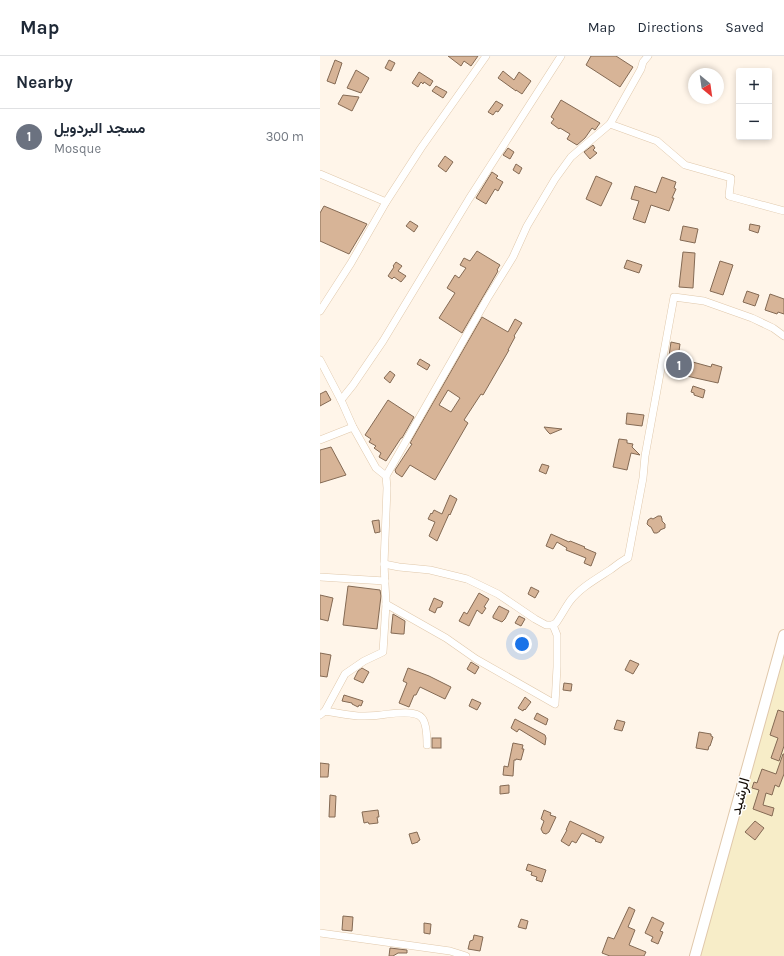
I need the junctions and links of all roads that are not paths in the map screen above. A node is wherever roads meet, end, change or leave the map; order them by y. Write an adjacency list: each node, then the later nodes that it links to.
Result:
1 (486, 56): 6 (street)
2 (561, 56): 11 (street)
3 (648, 56): 4 (street)
4 (610, 124): 7 (street); 14 (street)
5 (320, 174): 6 (street)
6 (386, 202): 8 (street)
7 (784, 211)
8 (320, 311)
9 (784, 336): 19 (street)
10 (320, 360): 11 (street)
11 (341, 400): 12 (street)
12 (353, 427): 13 (street); 14 (street)
13 (320, 440)
14 (386, 476): 15 (street)
15 (384, 564): 17 (street); 19 (street)
16 (320, 577): 17 (street)
17 (385, 581): 18 (street)
18 (386, 604): 19 (street); 21 (street)
19 (553, 625)
20 (784, 635): 25 (main road, الرشيد)
21 (322, 713): 22 (street)
22 (428, 745)
23 (320, 933): 24 (street)
24 (466, 956)
25 (695, 956)

